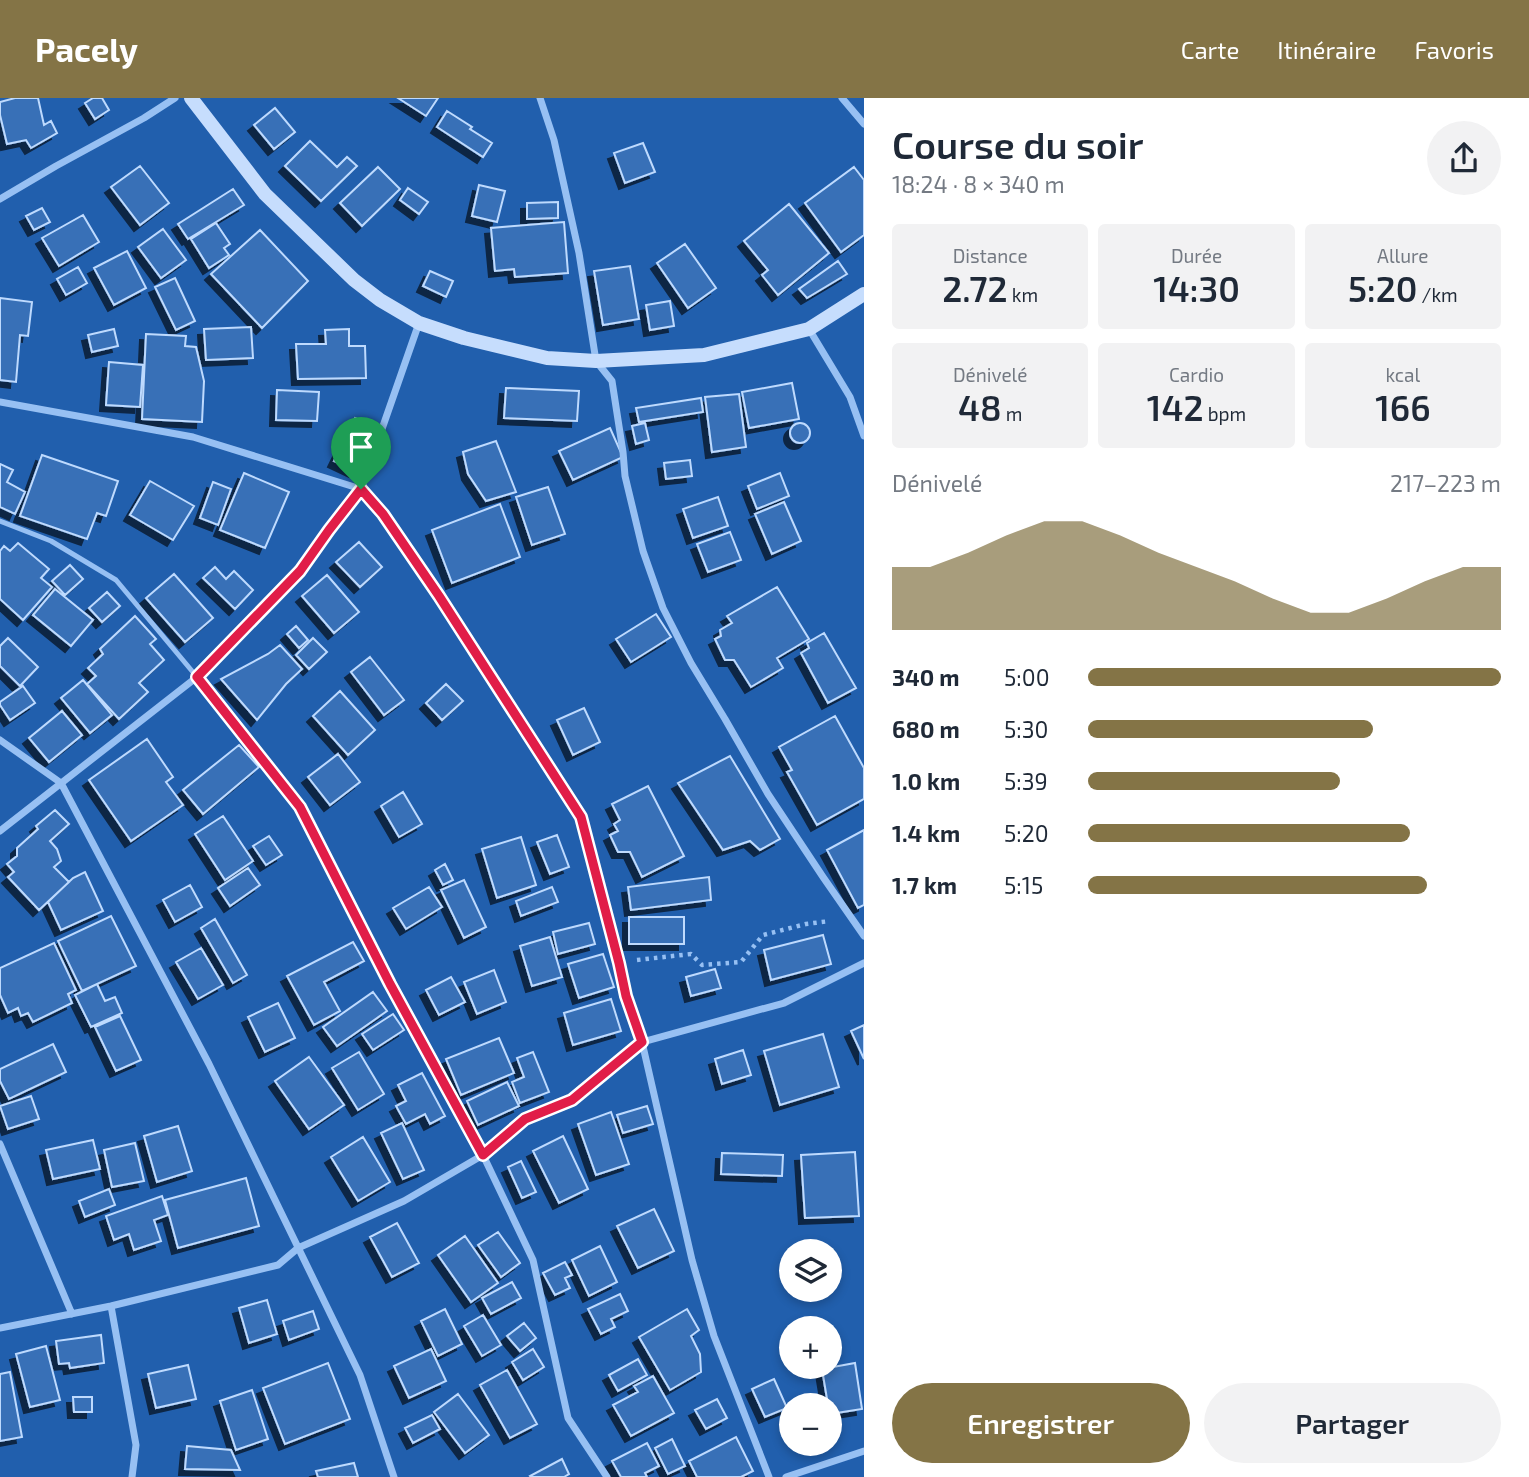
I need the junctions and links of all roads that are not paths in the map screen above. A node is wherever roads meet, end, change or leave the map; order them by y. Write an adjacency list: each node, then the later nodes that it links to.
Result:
1 (175, 98): 6 (street)
2 (191, 98): 8 (street)
3 (540, 98): 10 (street)
4 (842, 98): 5 (street)
5 (864, 124)
6 (0, 199)
7 (864, 294): 9 (street)
8 (419, 323): 10 (street); 13 (street)
9 (809, 329): 10 (street); 12 (street)
10 (596, 361): 19 (street)
11 (0, 402): 13 (street)
12 (864, 436)
13 (361, 489): 15 (street); 21 (street)
14 (0, 521): 15 (lane)
15 (197, 677): 17 (street); 23 (street)
16 (0, 740): 17 (street)
17 (61, 783): 18 (street); 24 (street)
18 (0, 831)
19 (864, 936)
20 (864, 963): 21 (street)
21 (642, 1042): 23 (street); 32 (street)
22 (0, 1144): 26 (street)
23 (483, 1155): 24 (street); 31 (street)
24 (298, 1248): 25 (street); 30 (street)
25 (111, 1306): 26 (street); 29 (street)
26 (72, 1314): 27 (street)
27 (0, 1328)
28 (864, 1451): 33 (street)
29 (132, 1477)
30 (394, 1477)
31 (607, 1477)
32 (769, 1477)
33 (786, 1477)

